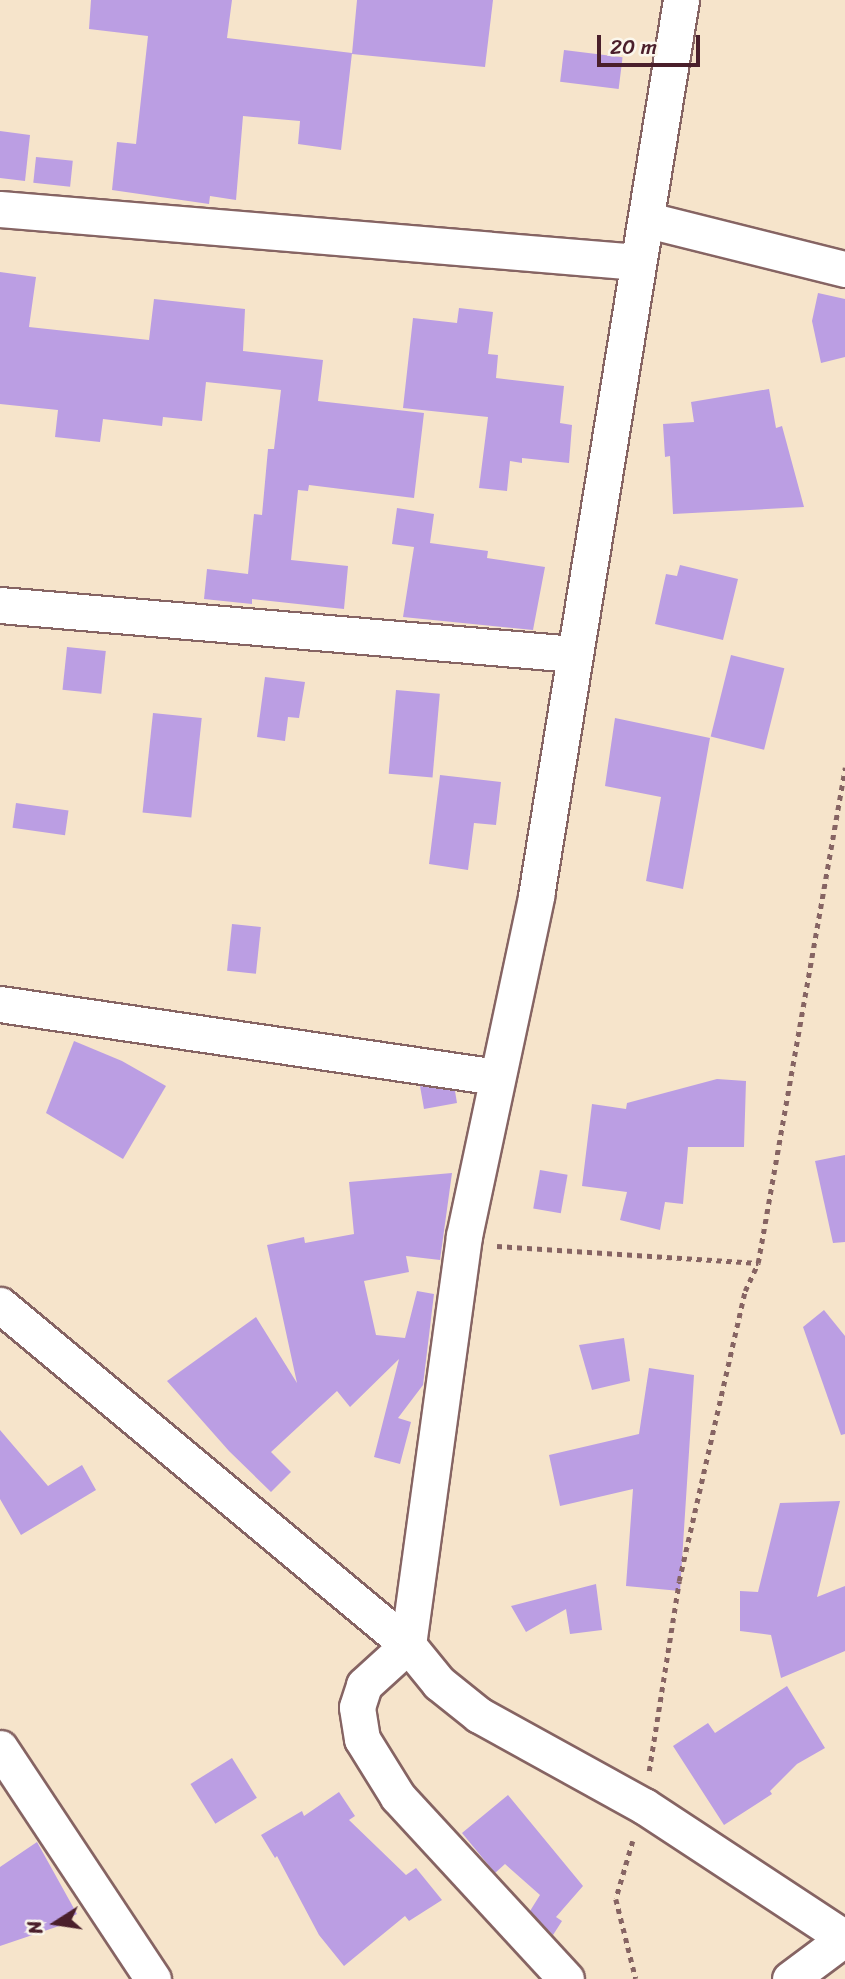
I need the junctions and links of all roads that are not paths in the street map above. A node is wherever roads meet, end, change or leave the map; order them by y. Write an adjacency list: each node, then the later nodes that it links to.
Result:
1 (681, 0): 3 (street)
2 (0, 209): 4 (street)
3 (648, 220): 4 (street); 5 (street)
4 (638, 262): 7 (street)
5 (845, 269)
6 (0, 605): 7 (street)
7 (574, 654): 9 (street)
8 (0, 1004): 9 (street)
9 (496, 1077): 11 (street)
10 (0, 1305): 11 (street)
11 (408, 1645): 13 (street); 15 (street)
12 (0, 1748): 14 (street)
13 (845, 1938): 16 (street)
14 (153, 1979)
15 (566, 1979)
16 (790, 1979)

